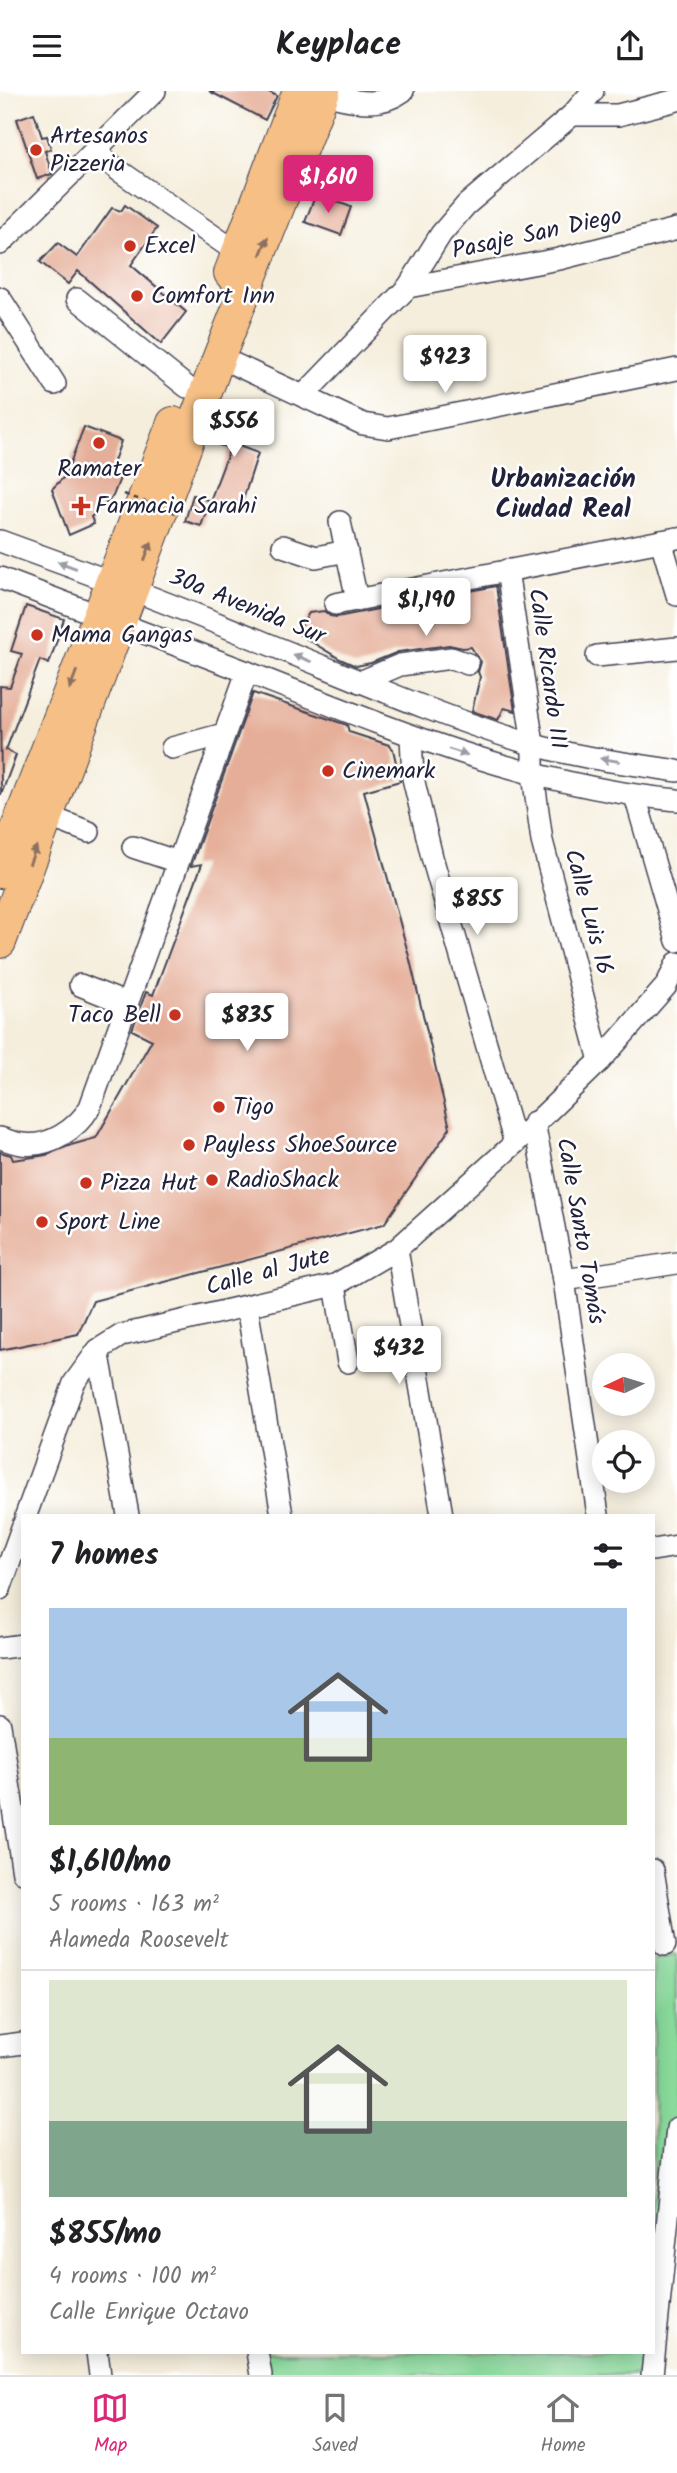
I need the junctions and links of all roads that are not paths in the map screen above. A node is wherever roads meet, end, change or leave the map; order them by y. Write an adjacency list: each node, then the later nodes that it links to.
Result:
1 (155, 91): 7 (street)
2 (402, 91): 4 (street)
3 (593, 91): 6 (street)
4 (315, 92): 10 (highway); 14 (highway, one-way to 4)
5 (677, 100): 6 (street)
6 (572, 115): 11 (street)
7 (95, 151): 9 (street); 10 (street)
8 (677, 229): 11 (street, Pasaje San Diego)
9 (0, 244)
10 (238, 253): 17 (highway)
11 (408, 287): 18 (street)
12 (0, 298): 16 (street)
13 (77, 299): 17 (street)
14 (219, 358): 18 (street); 26 (highway, one-way to 14)
15 (677, 369): 18 (street)
16 (55, 384)
17 (187, 387): 26 (highway)
18 (303, 396)
19 (340, 521): 23 (street)
20 (669, 539): 24 (street); 27 (street)
21 (0, 541): 26 (street, 30a Avenida Sur, one-way to 21)
22 (282, 546): 23 (street)
23 (347, 551): 28 (street)
24 (507, 570): 28 (street); 42 (street, Calle Ricardo III)
25 (0, 578): 30 (street)
26 (123, 585): 30 (highway); 34 (street, 30a Avenida Sur, one-way to 26)
27 (677, 595)
28 (357, 599): 29 (street)
29 (335, 604)
30 (109, 620): 35 (street); 48 (highway); 52 (highway, one-way to 52)
31 (677, 648): 32 (street)
32 (597, 656)
33 (468, 664): 36 (street)
34 (329, 669): 36 (street, 30a Avenida Sur); 38 (street)
35 (247, 672): 38 (street); 40 (street)
36 (360, 682): 37 (street, 30a Avenida Sur)
37 (385, 692): 39 (street); 42 (street, 30a Avenida Sur)
38 (312, 698): 39 (street)
39 (371, 720): 41 (street)
40 (224, 734): 43 (street); 51 (street)
41 (411, 736): 45 (street, one-way to 45); 62 (street)
42 (533, 744): 44 (street, 30a Avenida Sur, one-way to 42); 45 (street, Calle Ricardo III)
43 (172, 748)
44 (677, 771)
45 (533, 774): 46 (street); 59 (street, Calle Luis 16)
46 (635, 796): 47 (street); 53 (street)
47 (677, 800)
48 (47, 816): 49 (street); 54 (highway, one-way to 48)
49 (89, 832)
50 (133, 847): 51 (street)
51 (178, 862): 58 (street)
52 (0, 872)
53 (677, 941)
54 (0, 942)
55 (677, 963): 57 (street, Calle al Jute)
56 (80, 985): 58 (street)
57 (672, 994): 59 (street, Calle al Jute)
58 (127, 1004): 61 (street)
59 (600, 1061): 60 (street, Calle al Jute)
60 (534, 1122): 62 (street, Calle al Jute); 65 (street, Calle Santo Tomás)
61 (0, 1138)
62 (515, 1143): 63 (street, Calle al Jute)
63 (397, 1249): 66 (street, Calle al Jute); 73 (street)
64 (677, 1263): 65 (street)
65 (564, 1280): 74 (street, Calle Santo Tomás)
66 (335, 1285): 67 (street, Calle al Jute); 69 (street)
67 (247, 1307): 68 (street, Calle al Jute); 72 (street)
68 (98, 1350): 70 (street, Calle al Jute); 71 (street)
69 (348, 1362)
70 (26, 1514)
71 (128, 1514)
72 (282, 1514)
73 (442, 1514)
74 (597, 1514)
75 (21, 1531): 78 (street)
76 (677, 1546): 77 (street)
77 (655, 1550)
78 (0, 1589)
79 (21, 1645): 80 (street)
80 (0, 1648)
81 (0, 1725): 82 (street)
82 (21, 1860)
83 (655, 1882): 84 (street)
84 (665, 1945)
85 (21, 2043): 86 (street)
86 (0, 2046)
87 (677, 2128): 88 (street)
88 (673, 2215): 89 (street)
89 (655, 2352)
90 (97, 2354): 93 (street)
91 (257, 2354): 94 (street)
92 (655, 2354): 95 (street)
93 (100, 2375)
94 (261, 2375)
95 (652, 2375)

